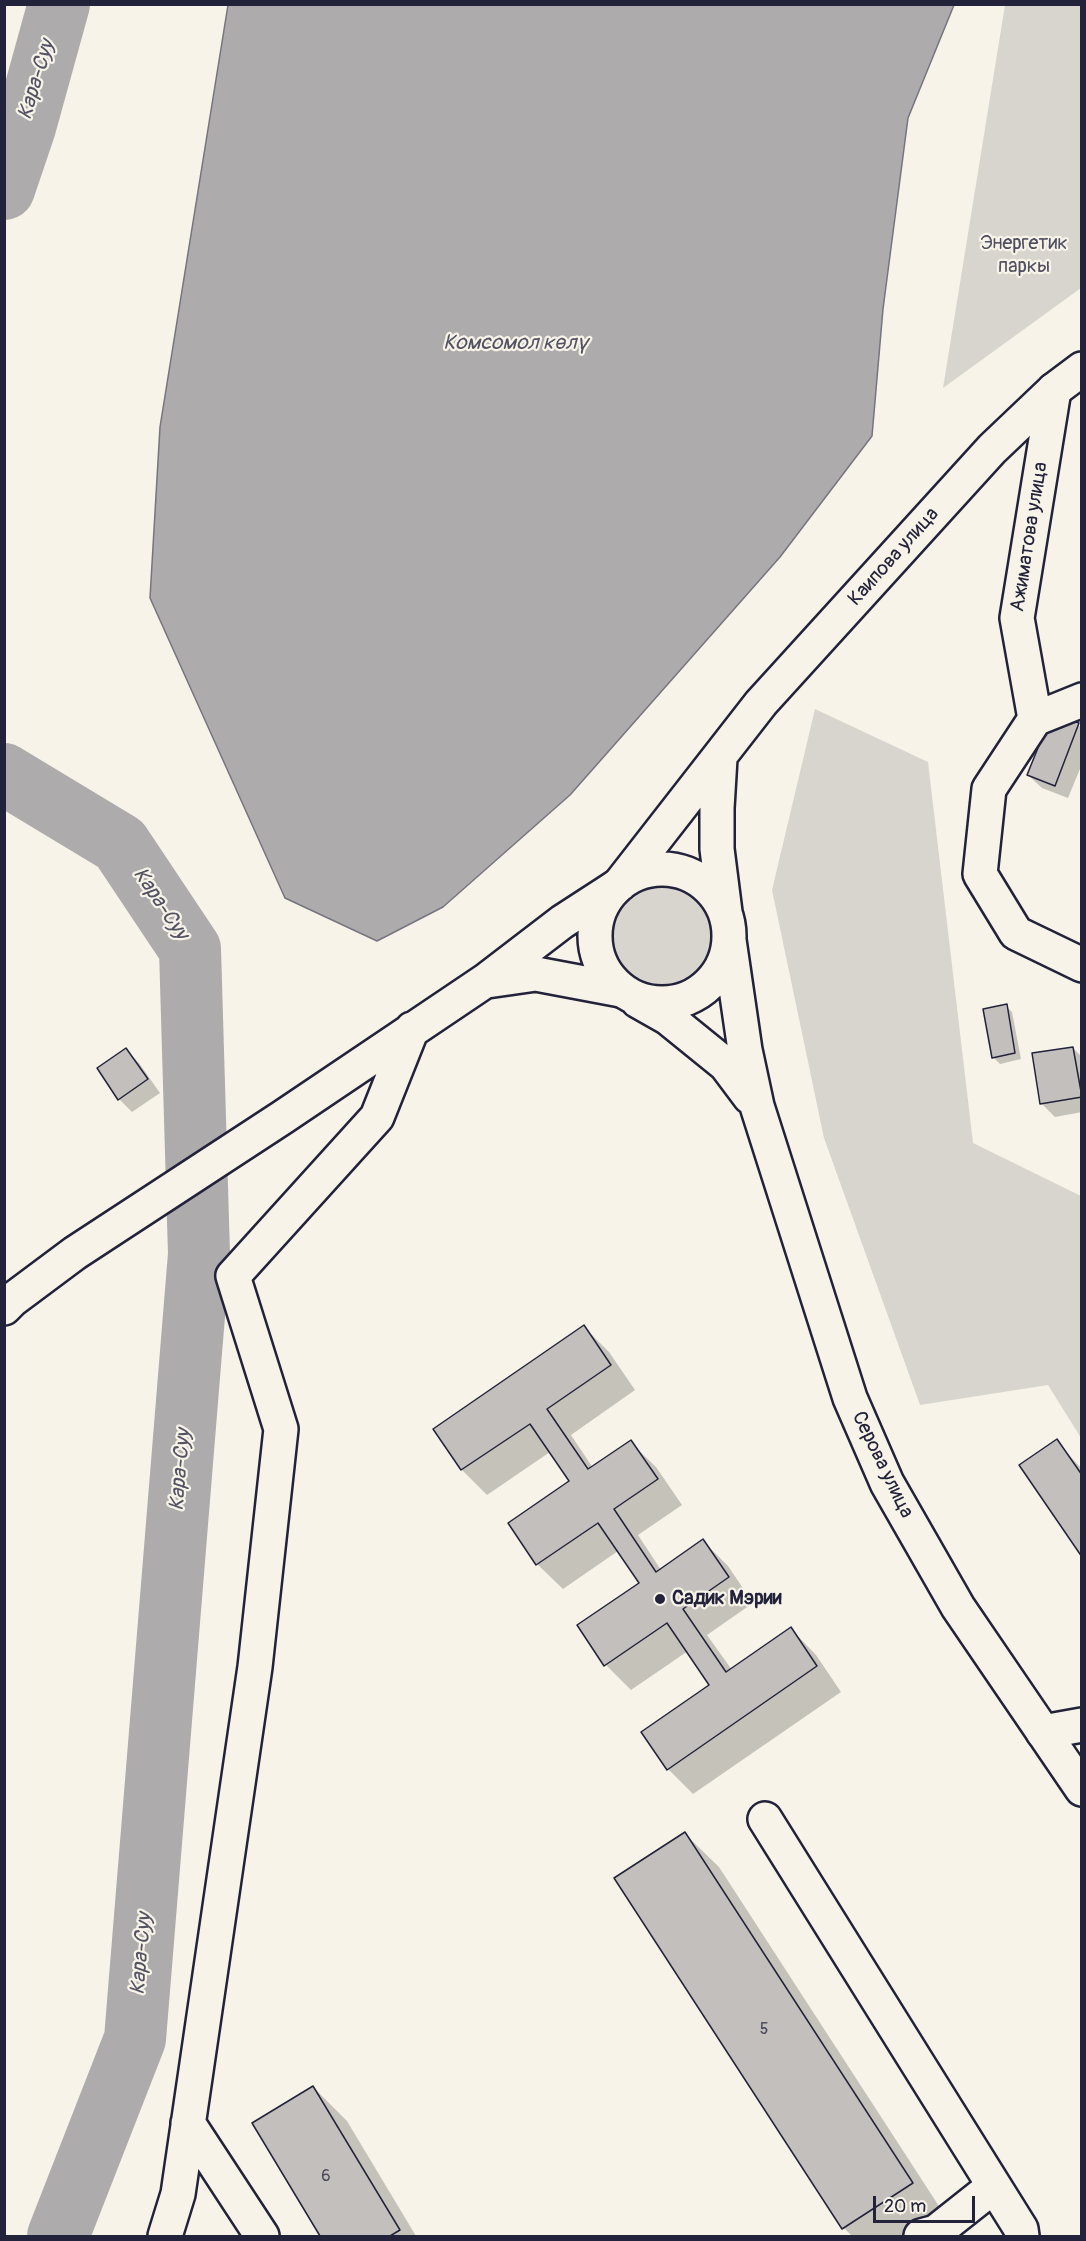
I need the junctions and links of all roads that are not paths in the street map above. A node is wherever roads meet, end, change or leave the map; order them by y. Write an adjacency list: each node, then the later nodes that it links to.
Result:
1 (1082, 369): 2 (street, Каипова улица)
2 (1054, 390): 4 (street, Ажиматова улица); 5 (street, Каипова улица)
3 (1082, 700): 4 (street)
4 (1035, 719): 8 (street)
5 (720, 758): 6 (street, Каипова улица); 7 (street)
6 (618, 885): 7 (street); 9 (street); 10 (street)
7 (727, 927): 10 (street); 12 (street, Серова улица)
8 (1082, 965)
9 (485, 981): 10 (street); 11 (street)
10 (625, 992): 12 (street, Серова улица)
11 (412, 1029): 13 (street); 18 (street)
12 (757, 1106): 15 (street, Серова улица)
13 (4, 1308)
14 (1082, 1725): 15 (street)
15 (1043, 1732): 16 (street, Серова улица)
16 (1082, 1789)
17 (765, 1819): 19 (street)
18 (189, 2123): 20 (street); 21 (street)
19 (994, 2186): 22 (street); 23 (street)
20 (165, 2236)
21 (262, 2236)
22 (921, 2236)
23 (1022, 2236)

